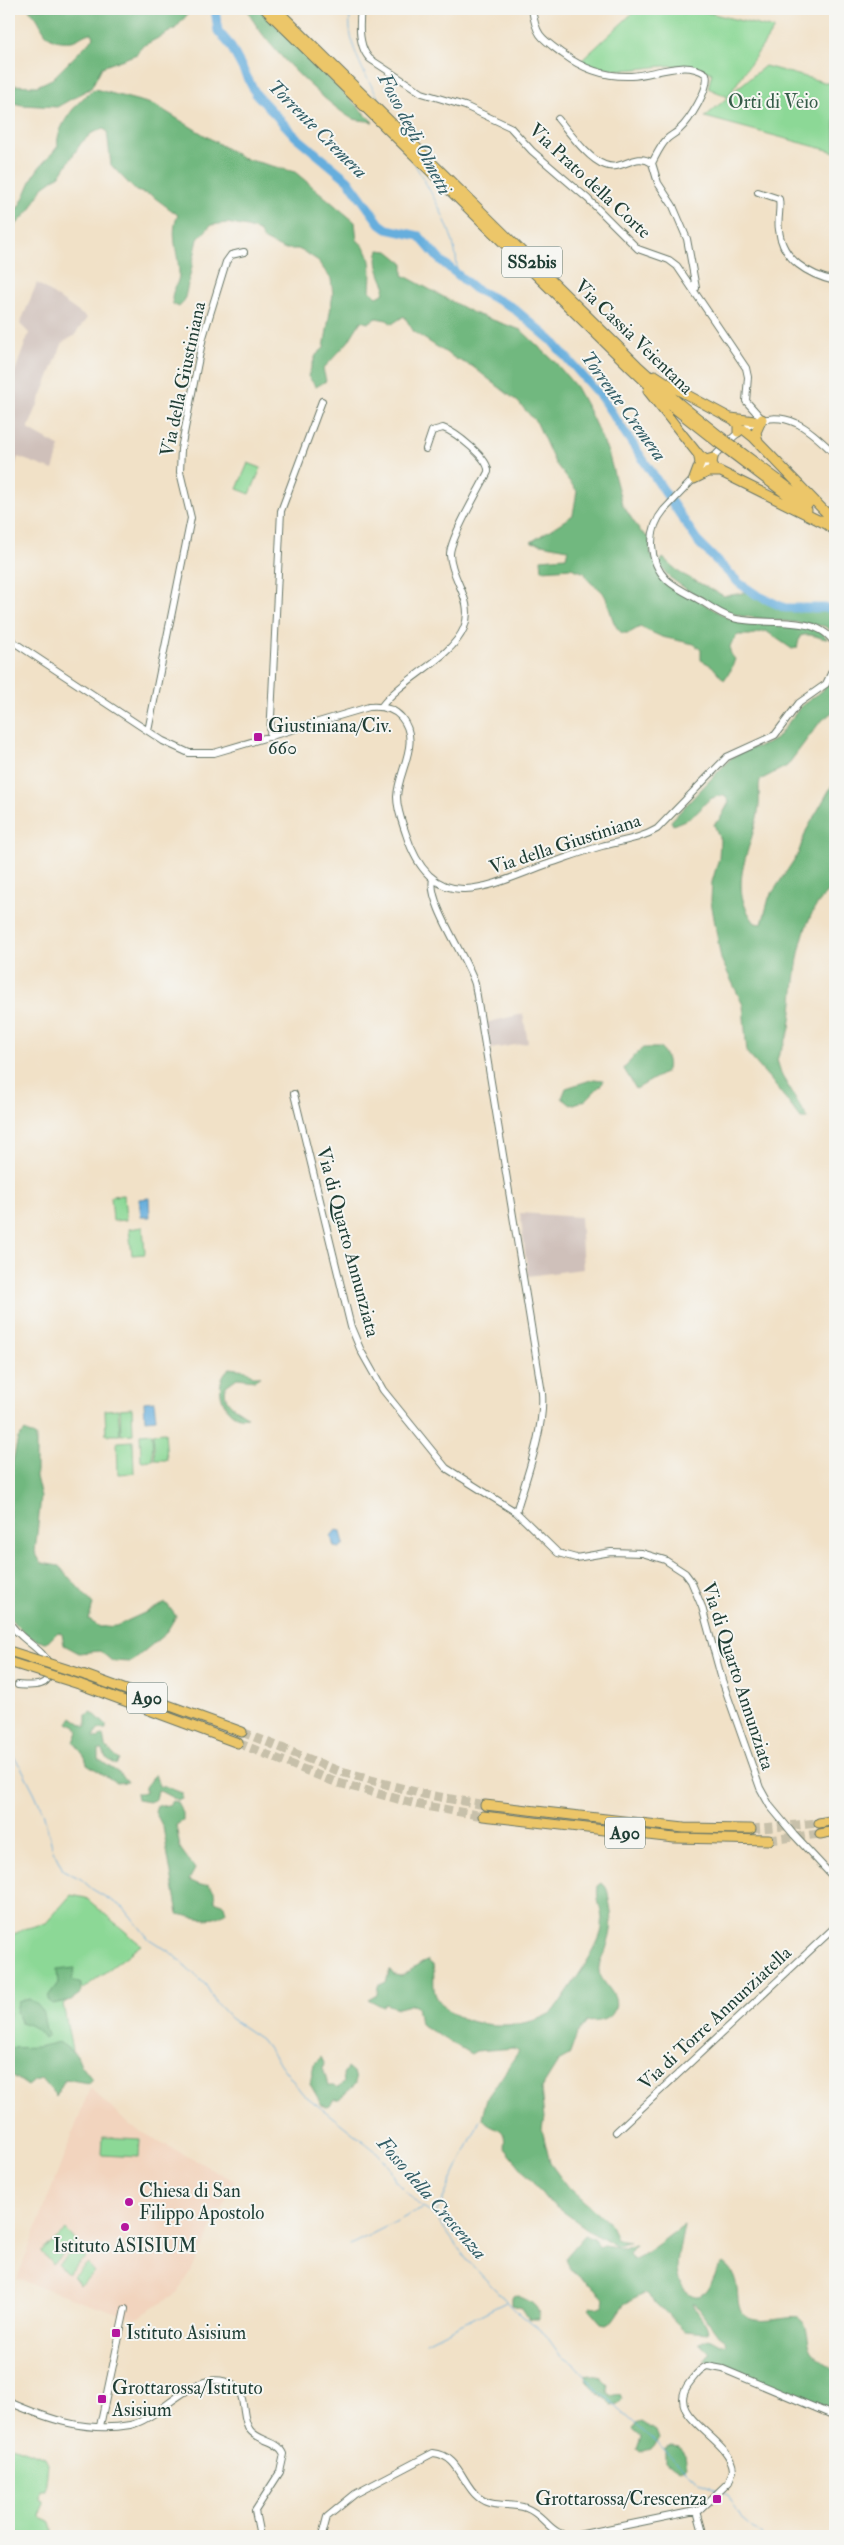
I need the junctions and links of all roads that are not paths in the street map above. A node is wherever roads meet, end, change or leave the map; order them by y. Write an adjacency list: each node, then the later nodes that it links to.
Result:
1 (265, 9): 5 (highway, Via Cassia Veientana / SS2bis)
2 (276, 9): 5 (highway, Via Cassia Veientana / SS2bis)
3 (361, 9): 12 (street, Via Prato della Corte)
4 (532, 9): 7 (street)
5 (365, 101): 8 (highway, Via Cassia Veientana / SS2bis)
6 (558, 119): 7 (street)
7 (652, 163): 12 (street)
8 (454, 189): 13 (highway, Via Cassia Veientana / SS2bis); 13 (highway, Via Cassia Veientana / SS2bis)
9 (758, 192): 11 (street)
10 (244, 252): 31 (street, Via della Giustiniana)
11 (835, 281)
12 (699, 299): 16 (street, Via Prato della Corte)
13 (634, 366): 15 (highway); 20 (highway); 25 (highway, Via Cassia Veientana / SS2bis, bridge)
14 (322, 401): 32 (street)
15 (731, 418): 16 (highway); 17 (highway)
16 (758, 420): 17 (street); 18 (highway); 21 (street)
17 (740, 430): 18 (highway); 22 (street)
18 (758, 442): 25 (highway)
19 (426, 449): 30 (street)
20 (697, 453): 22 (highway); 24 (highway)
21 (835, 454)
22 (713, 458): 23 (highway); 24 (street)
23 (721, 472): 24 (highway); 25 (highway)
24 (694, 479): 28 (street)
25 (832, 523): 26 (highway, Via Cassia Veientana / SS2bis)
26 (835, 531)
27 (9, 638): 31 (street)
28 (835, 645)
29 (835, 665): 33 (street, Via della Giustiniana)
30 (381, 707): 32 (street); 33 (street)
31 (148, 731): 32 (street)
32 (270, 737)
33 (432, 879): 35 (street)
34 (294, 1094): 35 (street, Via di Quarto Annunziata)
35 (516, 1512): 50 (street, Via di Quarto Annunziata)
36 (9, 1622): 39 (street)
37 (9, 1651): 40 (highway, A90, bridge)
38 (9, 1662): 41 (highway, A90, bridge)
39 (18, 1685)
40 (242, 1732)
41 (238, 1743)
42 (485, 1805): 46 (highway, A90)
43 (483, 1816): 49 (highway, A90)
44 (835, 1820): 45 (highway)
45 (819, 1823)
46 (751, 1829)
47 (835, 1831): 48 (highway)
48 (820, 1834)
49 (769, 1840)
50 (835, 1879)
51 (835, 1927): 52 (street, Via di Torre Annunziatella)
52 (616, 2132)
53 (125, 2309): 56 (street)
54 (9, 2402): 56 (street)
55 (835, 2416): 57 (street)
56 (100, 2426): 58 (street)
57 (697, 2511): 59 (street); 60 (street)
58 (260, 2536)
59 (322, 2536)
60 (704, 2536)

